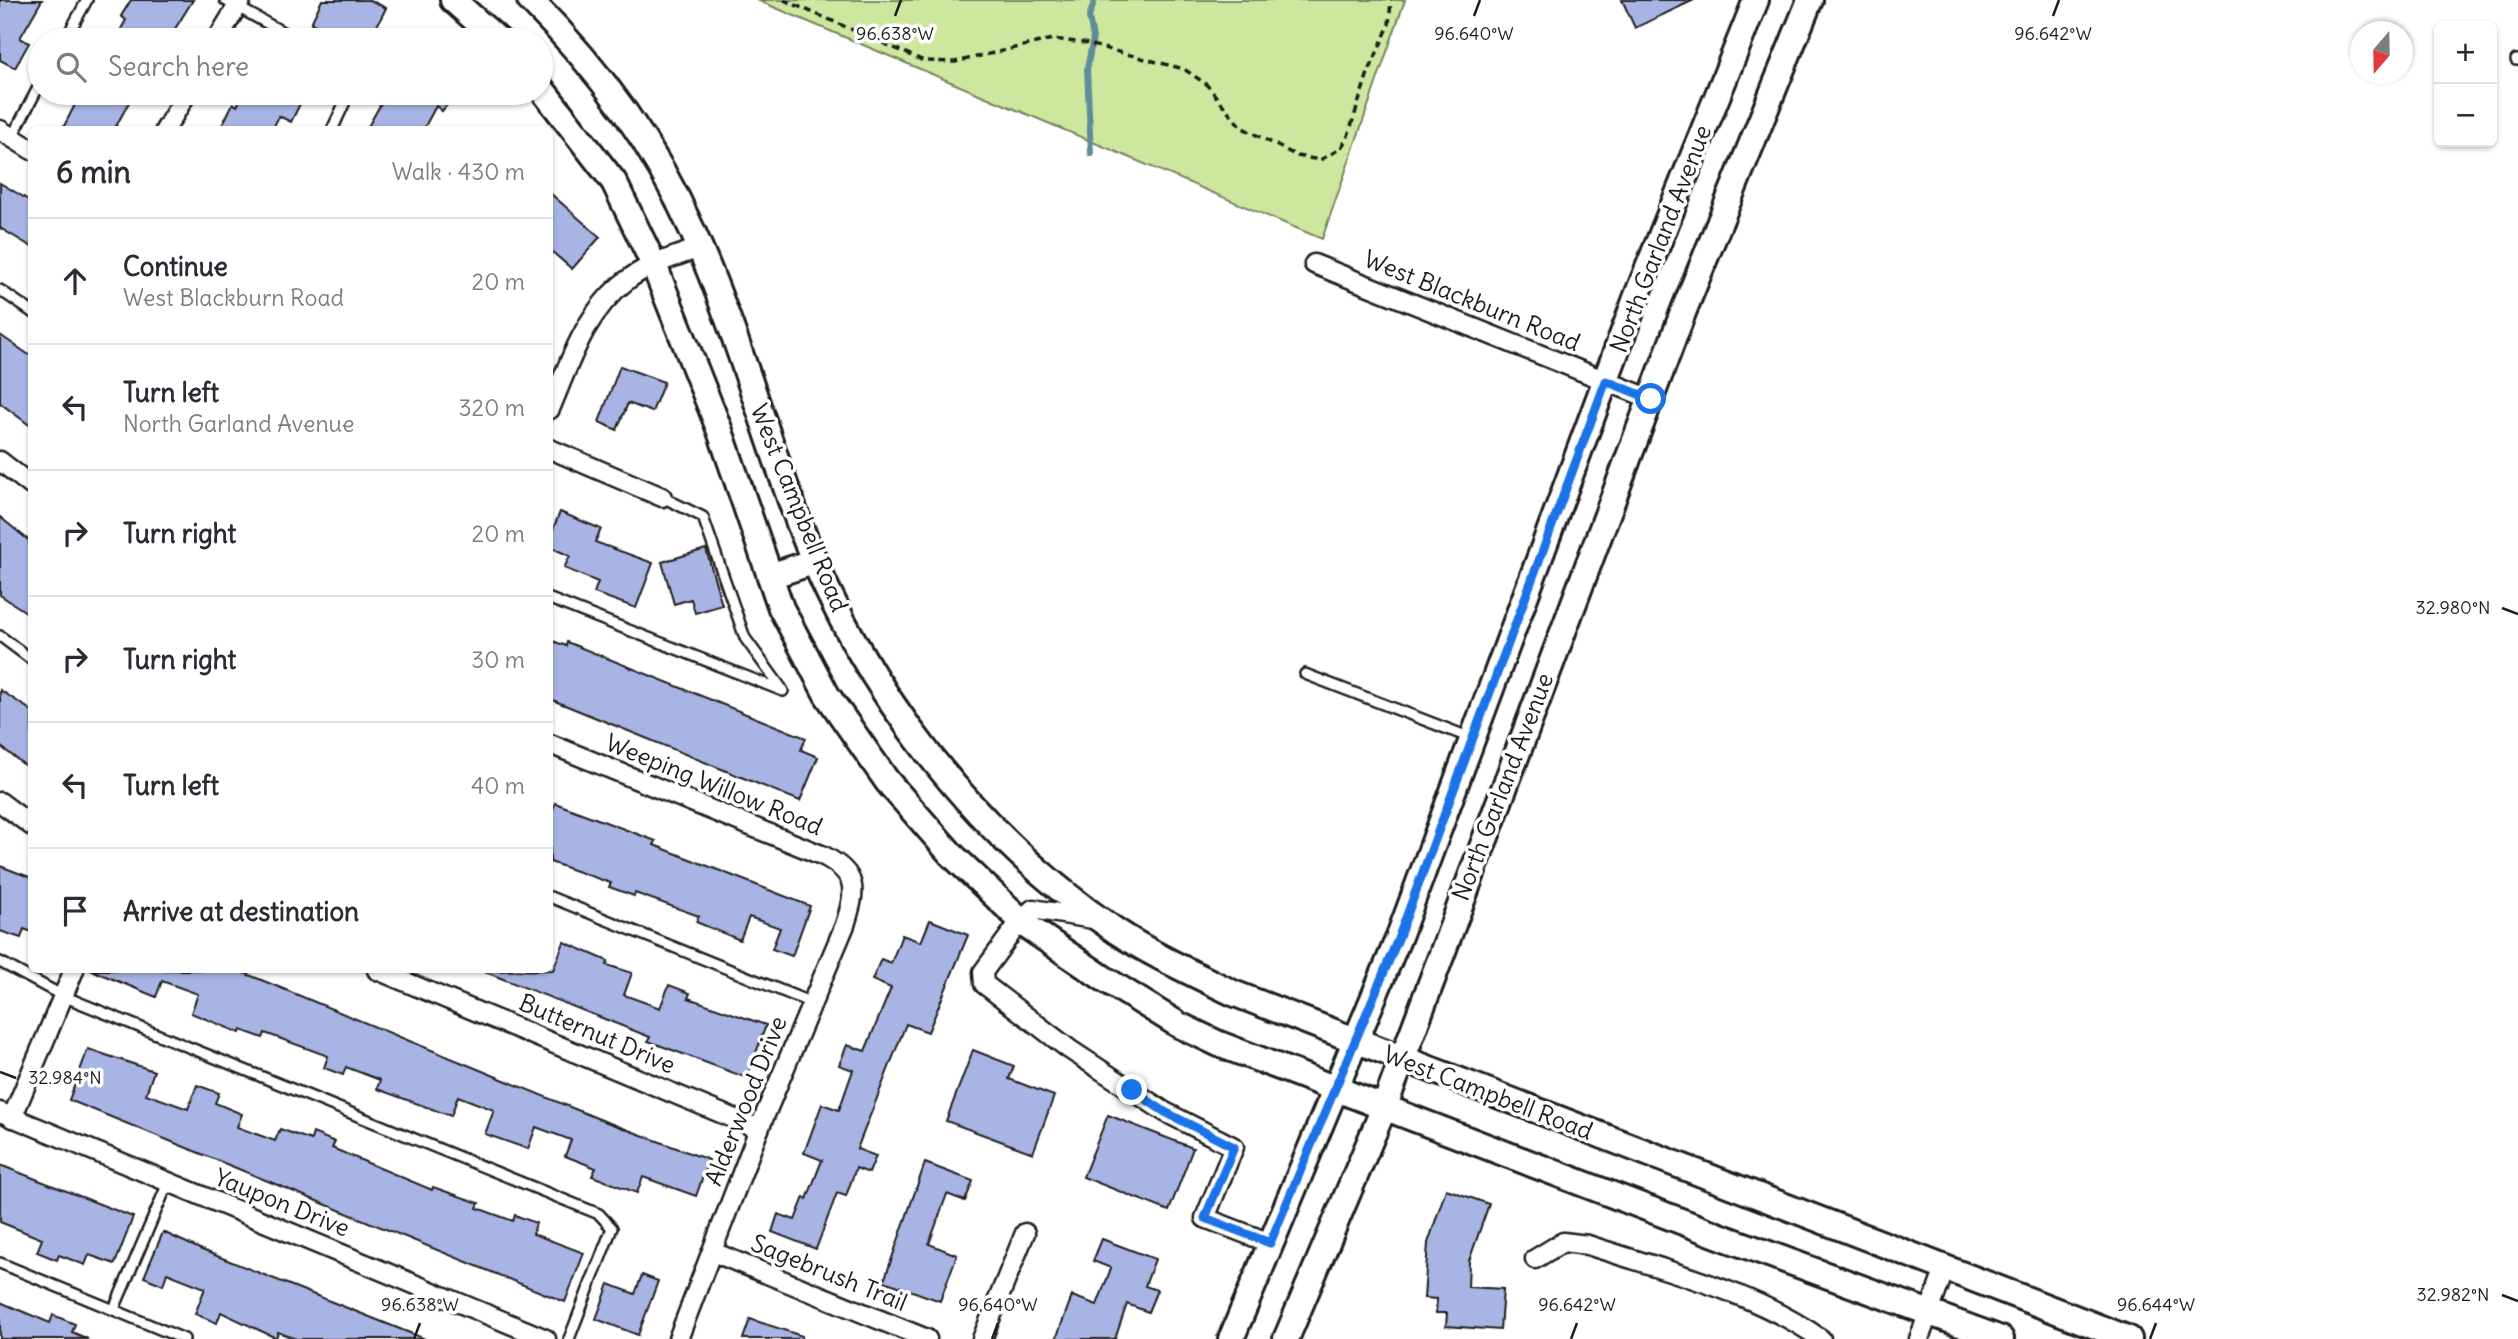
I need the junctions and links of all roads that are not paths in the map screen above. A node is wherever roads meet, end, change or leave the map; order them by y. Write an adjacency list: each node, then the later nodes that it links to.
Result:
1 (87, 0): 7 (lane)
2 (453, 0): 10 (main road)
3 (530, 0): 19 (main road, West Campbell Road)
4 (1756, 0): 24 (main road, North Garland Avenue)
5 (1810, 0): 25 (main road, North Garland Avenue)
6 (234, 2): 8 (street); 9 (lane)
7 (72, 28)
8 (222, 28)
9 (277, 28)
10 (484, 28)
11 (28, 101): 17 (lane)
12 (553, 103): 21 (main road, West Campbell Road)
13 (180, 105): 15 (street)
14 (343, 105): 16 (lane)
15 (168, 126)
16 (334, 126)
17 (6, 133): 18 (street)
18 (28, 147)
19 (699, 248): 21 (street); 31 (main road, West Campbell Road)
20 (1314, 264): 24 (street, West Blackburn Road)
21 (654, 265): 26 (street); 32 (main road, West Campbell Road)
22 (0, 290): 23 (lane)
23 (28, 309)
24 (1606, 381): 25 (street, West Blackburn Road); 37 (main road, North Garland Avenue)
25 (1651, 399): 51 (main road, North Garland Avenue)
26 (553, 402)
27 (553, 450): 30 (street)
28 (0, 461): 29 (street)
29 (28, 483)
30 (662, 497): 33 (lane)
31 (816, 561): 32 (main road); 44 (main road, West Campbell Road)
32 (770, 576): 43 (main road, West Campbell Road)
33 (553, 600)
34 (0, 636): 35 (lane)
35 (28, 657)
36 (1305, 674): 37 (lane)
37 (1473, 738): 50 (main road, North Garland Avenue)
38 (553, 745): 41 (street, Weeping Willow Road)
39 (0, 802): 40 (street)
40 (28, 822)
41 (853, 881): 49 (street, Alderwood Drive)
42 (553, 898): 49 (lane)
43 (1020, 920): 44 (street); 52 (main road, West Campbell Road); 58 (street)
44 (1102, 920): 50 (main road, West Campbell Road)
45 (0, 962): 48 (lane)
46 (73, 973): 48 (street)
47 (384, 973): 55 (street, Butternut Drive)
48 (63, 996): 54 (street); 67 (lane)
49 (812, 1003): 55 (street, Alderwood Drive)
50 (1355, 1042): 51 (main road, West Campbell Road); 52 (main road, North Garland Avenue)
51 (1402, 1060): 53 (main road, North Garland Avenue); 62 (main road, West Campbell Road)
52 (1336, 1089): 53 (main road, West Campbell Road); 58 (main road, North Garland Avenue)
53 (1384, 1108): 64 (main road, West Campbell Road); 72 (main road, North Garland Avenue)
54 (6, 1115): 56 (street, Yaupon Drive)
55 (760, 1129): 59 (street, Alderwood Drive)
56 (168, 1183): 63 (lane); 66 (street, Yaupon Drive)
57 (1025, 1233): 70 (street)
58 (1270, 1243): 71 (main road, North Garland Avenue)
59 (713, 1252): 68 (street, Alderwood Drive); 69 (street, Sagebrush Trail)
60 (1535, 1259): 73 (street)
61 (0, 1263): 63 (lane)
62 (1946, 1266): 64 (street); 76 (main road, West Campbell Road)
63 (114, 1309): 65 (lane)
64 (1929, 1312): 74 (street); 75 (main road, West Campbell Road)
65 (184, 1339)
66 (546, 1339)
67 (569, 1339)
68 (678, 1339)
69 (927, 1339)
70 (982, 1339)
71 (1231, 1339)
72 (1286, 1339)
73 (1821, 1339)
74 (1919, 1339)
75 (2001, 1339)
76 (2129, 1339)

